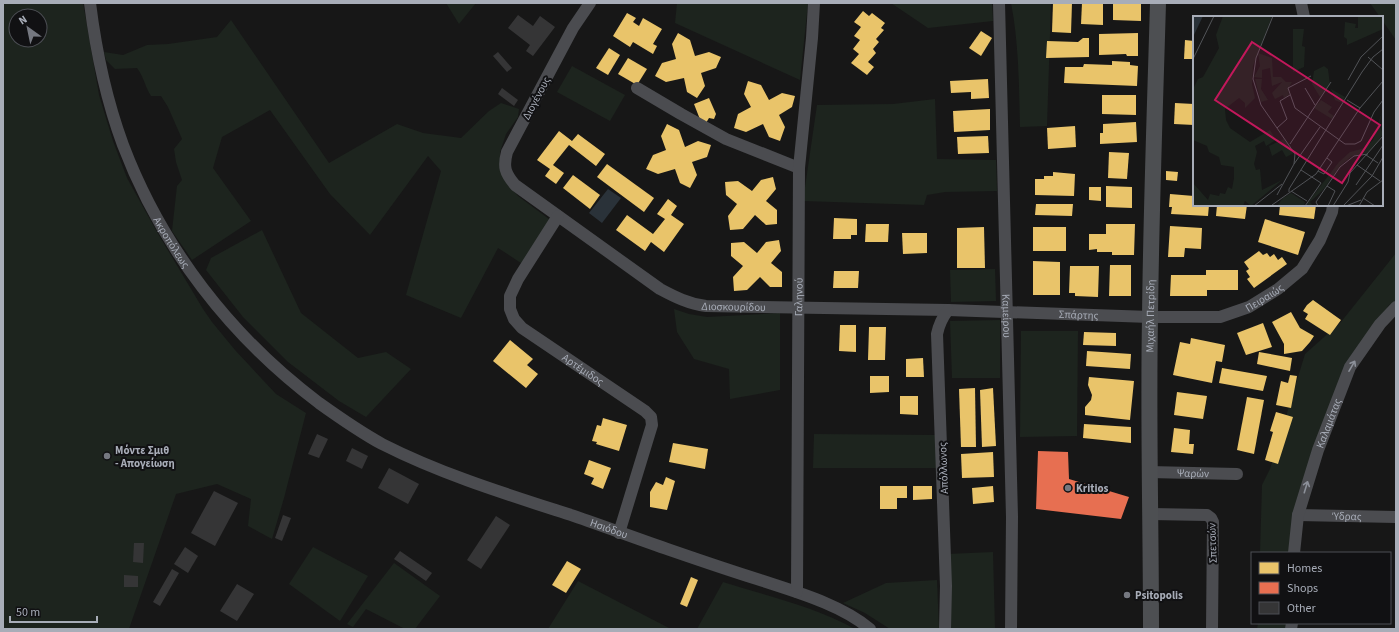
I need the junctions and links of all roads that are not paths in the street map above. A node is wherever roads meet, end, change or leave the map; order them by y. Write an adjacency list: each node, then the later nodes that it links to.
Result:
1 (90, 3): 18 (street, Ακροπόλεως)
2 (590, 3): 10 (street, Διογένους)
3 (814, 3): 9 (street, Γαληνού)
4 (999, 3): 16 (street, Καμείρου)
5 (1158, 3): 17 (main road, Μιχαήλ Πετρίδη)
6 (1301, 3): 7 (street)
7 (1304, 16)
8 (637, 88): 9 (street)
9 (800, 168): 14 (street, Γαληνού)
10 (506, 170): 12 (street, Διοσκουρίδου)
11 (1332, 206): 17 (street, Πειραιώς)
12 (558, 216): 14 (street, Διοσκουρίδου); 24 (street, Αρτέμιδος)
13 (1396, 307): 22 (street, Καλαμάτας, one-way to 13)
14 (798, 308): 15 (street, Διοσκουρίδου); 26 (street, Γαληνού)
15 (948, 310): 16 (street, Διοσκουρίδου); 28 (street, Απόλλωνος)
16 (1008, 312): 17 (street, Σπάρτης); 29 (street, Καμείρου)
17 (1150, 317): 19 (main road, Μιχαήλ Πετρίδη)
18 (348, 424): 24 (street, Ησιόδου)
19 (1149, 472): 20 (street, Ψαρών); 21 (main road, Μιχαήλ Πετρίδη)
20 (1237, 474)
21 (1151, 514): 30 (main road, Μιχαήλ Πετρίδη); 31 (street, Σπετσών)
22 (1298, 515): 23 (street, Ύδρας); 25 (street, Καλαμάτας)
23 (1396, 517)
24 (619, 533): 26 (street, Ησιόδου)
25 (1294, 552)
26 (798, 592): 27 (street, Ησιόδου)
27 (870, 629)
28 (945, 629)
29 (1011, 629)
30 (1151, 629)
31 (1212, 629)

